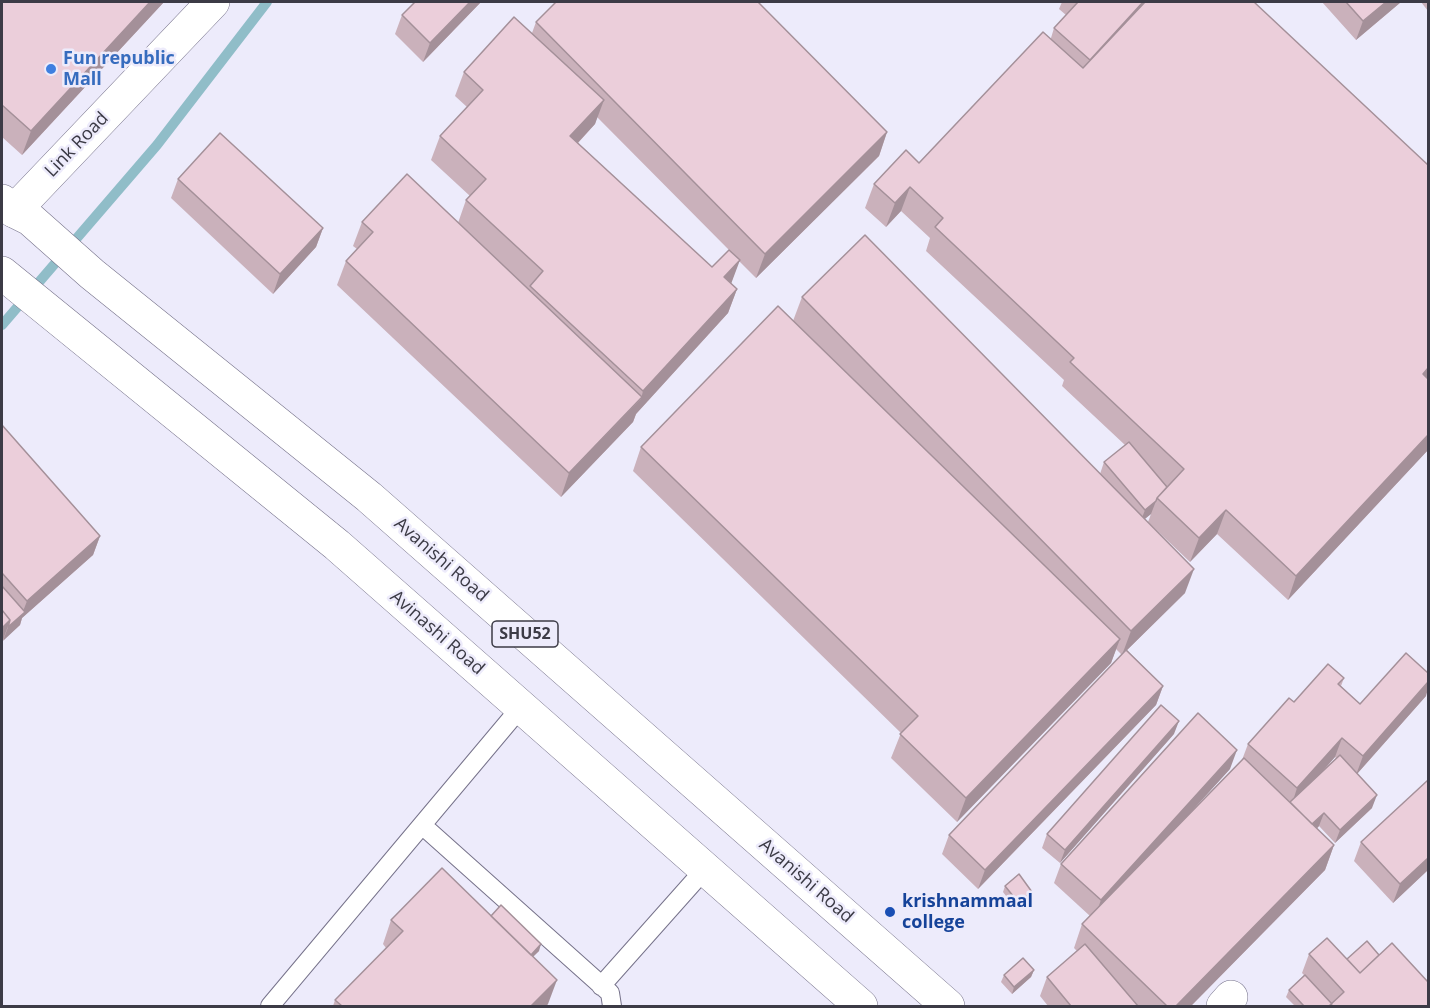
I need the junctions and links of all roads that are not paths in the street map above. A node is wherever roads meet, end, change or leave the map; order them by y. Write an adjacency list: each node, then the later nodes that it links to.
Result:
1 (213, 2): 2 (main road, Link Road)
2 (15, 210): 11 (main road, Avanishi Road / SHU52)
3 (2, 273): 4 (main road, Avinashi Road / SHU52)
4 (521, 707): 5 (lane); 6 (main road, Avinashi Road / SHU52)
5 (422, 825): 7 (lane); 8 (lane)
6 (705, 869): 7 (lane); 10 (main road, Avinashi Road / SHU52)
7 (601, 986): 9 (lane)
8 (270, 1006)
9 (612, 1006)
10 (861, 1006)
11 (948, 1006)

